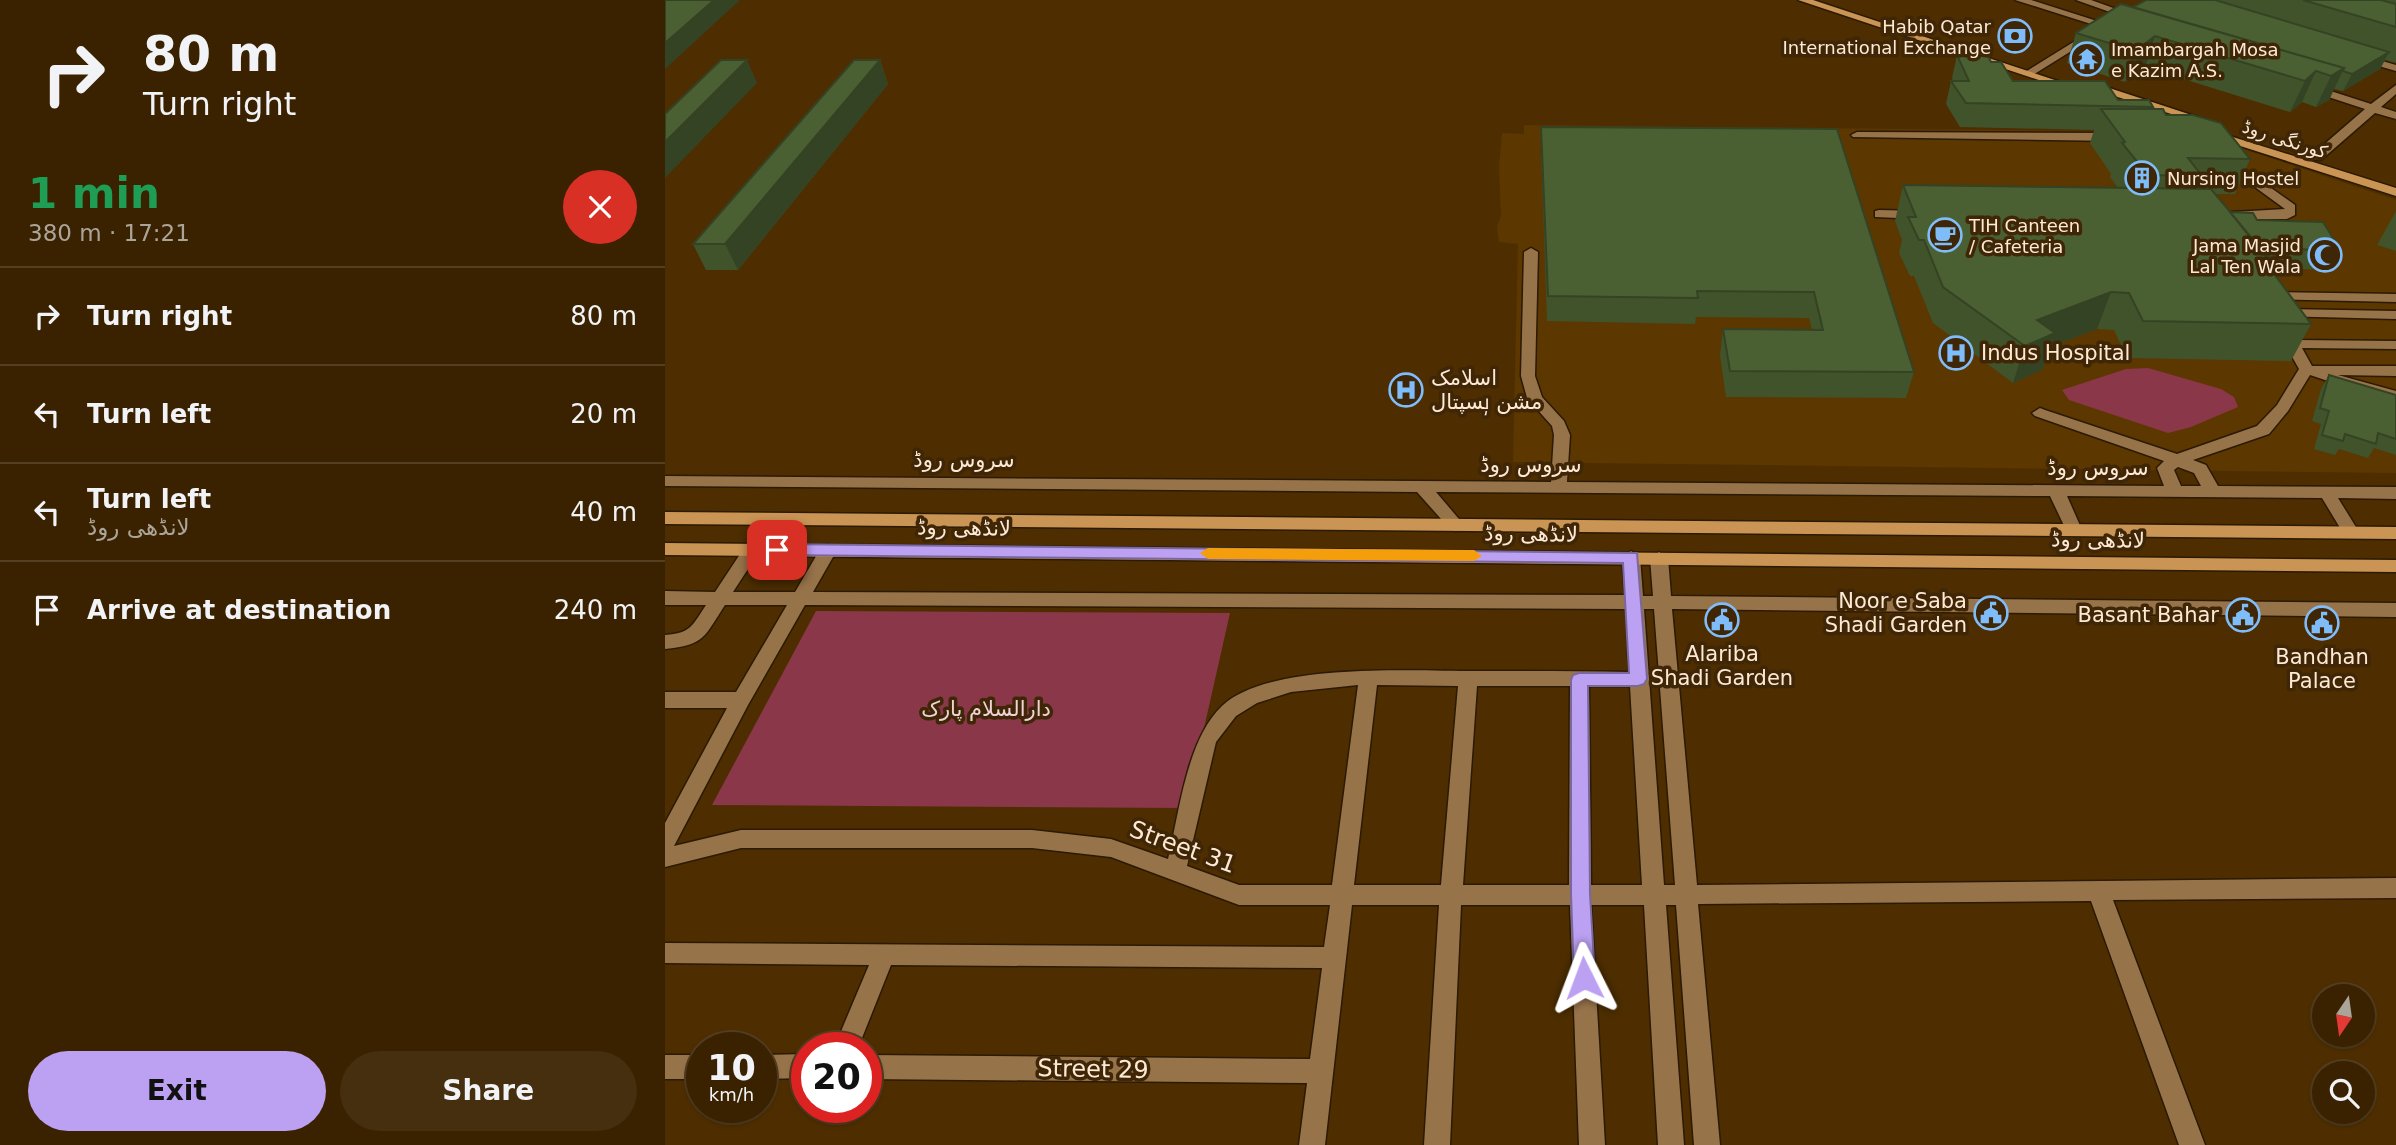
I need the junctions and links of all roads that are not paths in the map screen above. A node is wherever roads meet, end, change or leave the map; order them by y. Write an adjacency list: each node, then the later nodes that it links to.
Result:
1 (1803, 0): 9 (main road, کورنگی روڈ)
2 (1827, 0): 9 (main road, کورنگی روڈ)
3 (2020, 0): 5 (street)
4 (2081, 0): 5 (street)
5 (2108, 27): 6 (street); 9 (street)
6 (2121, 31)
7 (2345, 53): 8 (street)
8 (2396, 68)
9 (2031, 71): 18 (main road, کورنگی روڈ); 20 (main road, کورنگی روڈ)
10 (2295, 83): 13 (street)
11 (2396, 88): 13 (street)
12 (2396, 102): 13 (street)
13 (2378, 104): 14 (street); 18 (street)
14 (2396, 116)
15 (1857, 135): 16 (street)
16 (2129, 137)
17 (2212, 152): 23 (street)
18 (2317, 157): 19 (main road, کورنگی روڈ)
19 (2396, 181)
20 (2396, 192)
21 (1879, 214): 22 (street)
22 (1935, 215)
23 (2213, 217)
24 (1531, 252): 37 (street)
25 (2396, 298): 26 (street)
26 (2275, 313): 27 (street); 28 (street)
27 (2396, 315)
28 (2292, 344): 29 (street); 30 (street)
29 (2396, 345)
30 (2306, 369): 31 (street); 32 (street); 34 (street)
31 (2396, 371)
32 (2396, 396)
33 (2039, 413): 34 (street)
34 (2178, 460): 39 (street); 40 (street)
35 (665, 481): 36 (street, سروس روڈ)
36 (1420, 486): 37 (street, سروس روڈ); 44 (street)
37 (1559, 488): 38 (street, سروس روڈ)
38 (2056, 491): 39 (street, سروس روڈ); 45 (street)
39 (2175, 492): 40 (street, سروس روڈ)
40 (2213, 492): 41 (street, سروس روڈ)
41 (2327, 493): 42 (street, سروس روڈ); 46 (street)
42 (2396, 493)
43 (665, 517): 44 (main road, لانڈھی روڈ)
44 (1456, 524): 45 (main road, لانڈھی روڈ)
45 (2074, 530): 46 (main road, لانڈھی روڈ)
46 (2351, 532): 47 (main road, لانڈھی روڈ)
47 (2396, 533)
48 (665, 549): 49 (main road, لانڈھی روڈ)
49 (751, 549): 50 (main road, لانڈھی روڈ); 55 (street)
50 (828, 550): 51 (main road, لانڈھی روڈ); 56 (street)
51 (1631, 557): 52 (main road, لانڈھی روڈ); 57 (street)
52 (1659, 558): 53 (main road, لانڈھی روڈ); 58 (street)
53 (2396, 566)
54 (665, 598): 55 (street)
55 (719, 598): 56 (street); 60 (street)
56 (801, 598): 57 (street); 66 (street)
57 (1633, 602): 58 (street); 63 (street)
58 (1663, 603): 59 (street); 76 (street)
59 (2396, 610)
60 (665, 642)
61 (1368, 678): 62 (street); 69 (street); 72 (street)
62 (1468, 678): 64 (street); 73 (street)
63 (1638, 679): 64 (street); 75 (street)
64 (1579, 680): 74 (street)
65 (665, 700): 66 (street)
66 (741, 700): 67 (street)
67 (665, 843)
68 (665, 858): 69 (street, Street 31)
69 (1175, 873): 72 (street, Street 31)
70 (2396, 888): 71 (street, Street 31)
71 (2098, 890): 76 (street, Street 31); 90 (street)
72 (1340, 894): 73 (street, Street 31); 79 (street)
73 (1451, 894): 74 (street, Street 31); 86 (street)
74 (1580, 894): 75 (street, Street 31); 87 (street)
75 (1652, 895): 76 (street, Street 31); 88 (street)
76 (1686, 895): 89 (street)
77 (665, 953): 78 (street)
78 (885, 953): 79 (street); 80 (street)
79 (1333, 958): 84 (street)
80 (853, 1032)
81 (665, 1067): 82 (street)
82 (686, 1067)
83 (882, 1067): 84 (street, Street 29)
84 (1319, 1071): 85 (street)
85 (1312, 1145)
86 (1437, 1145)
87 (1592, 1145)
88 (1671, 1145)
89 (1707, 1145)
90 (2192, 1145)

